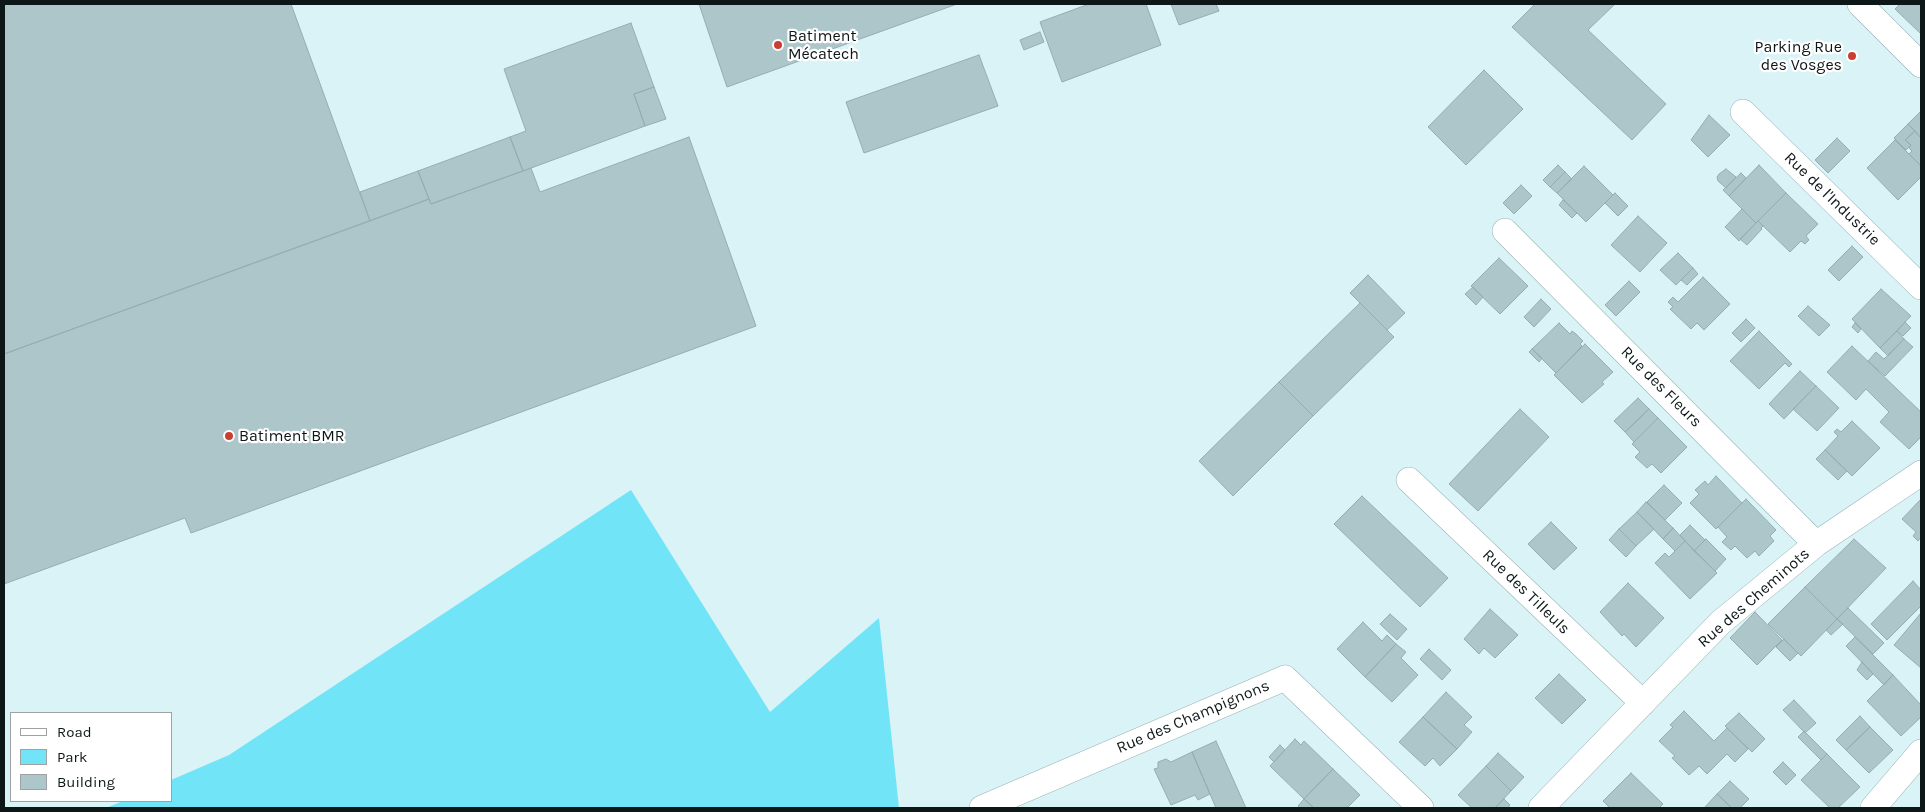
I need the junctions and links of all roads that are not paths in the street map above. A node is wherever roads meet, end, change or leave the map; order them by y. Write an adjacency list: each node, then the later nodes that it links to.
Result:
1 (1860, 4): 2 (street)
2 (1921, 64)
3 (1743, 112): 5 (street, Rue de l'Industrie)
4 (1505, 231): 8 (street, Rue des Fleurs)
5 (1921, 287)
6 (1921, 473): 8 (street, Rue des Cheminots)
7 (1409, 480): 9 (street, Rue des Tilleuls)
8 (1816, 544): 9 (street, Rue des Cheminots)
9 (1643, 703): 13 (street, Rue des Cheminots)
10 (1921, 752): 14 (street)
11 (982, 808): 12 (street, Rue des Champignons)
12 (1421, 808)
13 (1541, 808)
14 (1873, 808)

